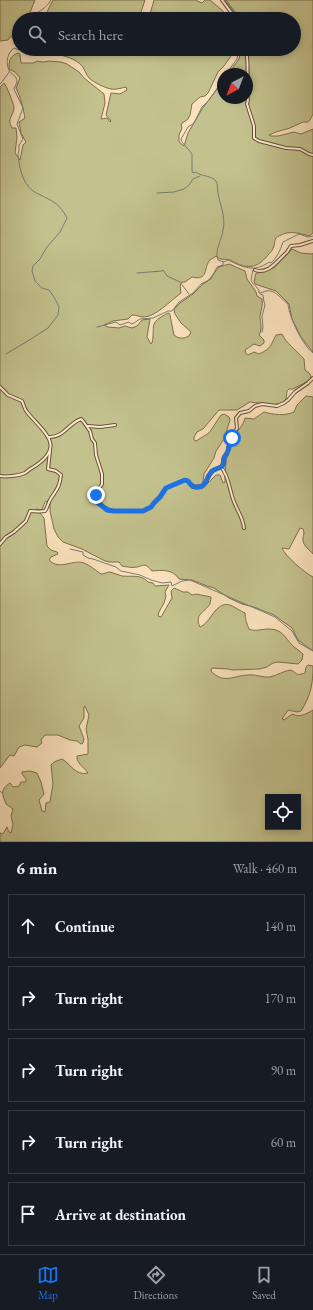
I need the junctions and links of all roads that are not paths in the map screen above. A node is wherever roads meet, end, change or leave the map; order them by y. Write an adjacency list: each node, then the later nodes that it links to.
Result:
1 (222, 0): 2 (street)
2 (231, 12)
3 (248, 56): 4 (street)
4 (248, 68)
5 (247, 104): 6 (street)
6 (313, 155)
7 (313, 241): 8 (street)
8 (255, 270)
9 (313, 378): 15 (street)
10 (0, 387): 13 (street)
11 (115, 425): 12 (street)
12 (87, 426): 13 (street); 15 (street)
13 (49, 437): 14 (street)
14 (50, 450): 16 (street); 18 (street)
15 (221, 467): 17 (street)
16 (0, 476)
17 (244, 528)
18 (0, 544)

